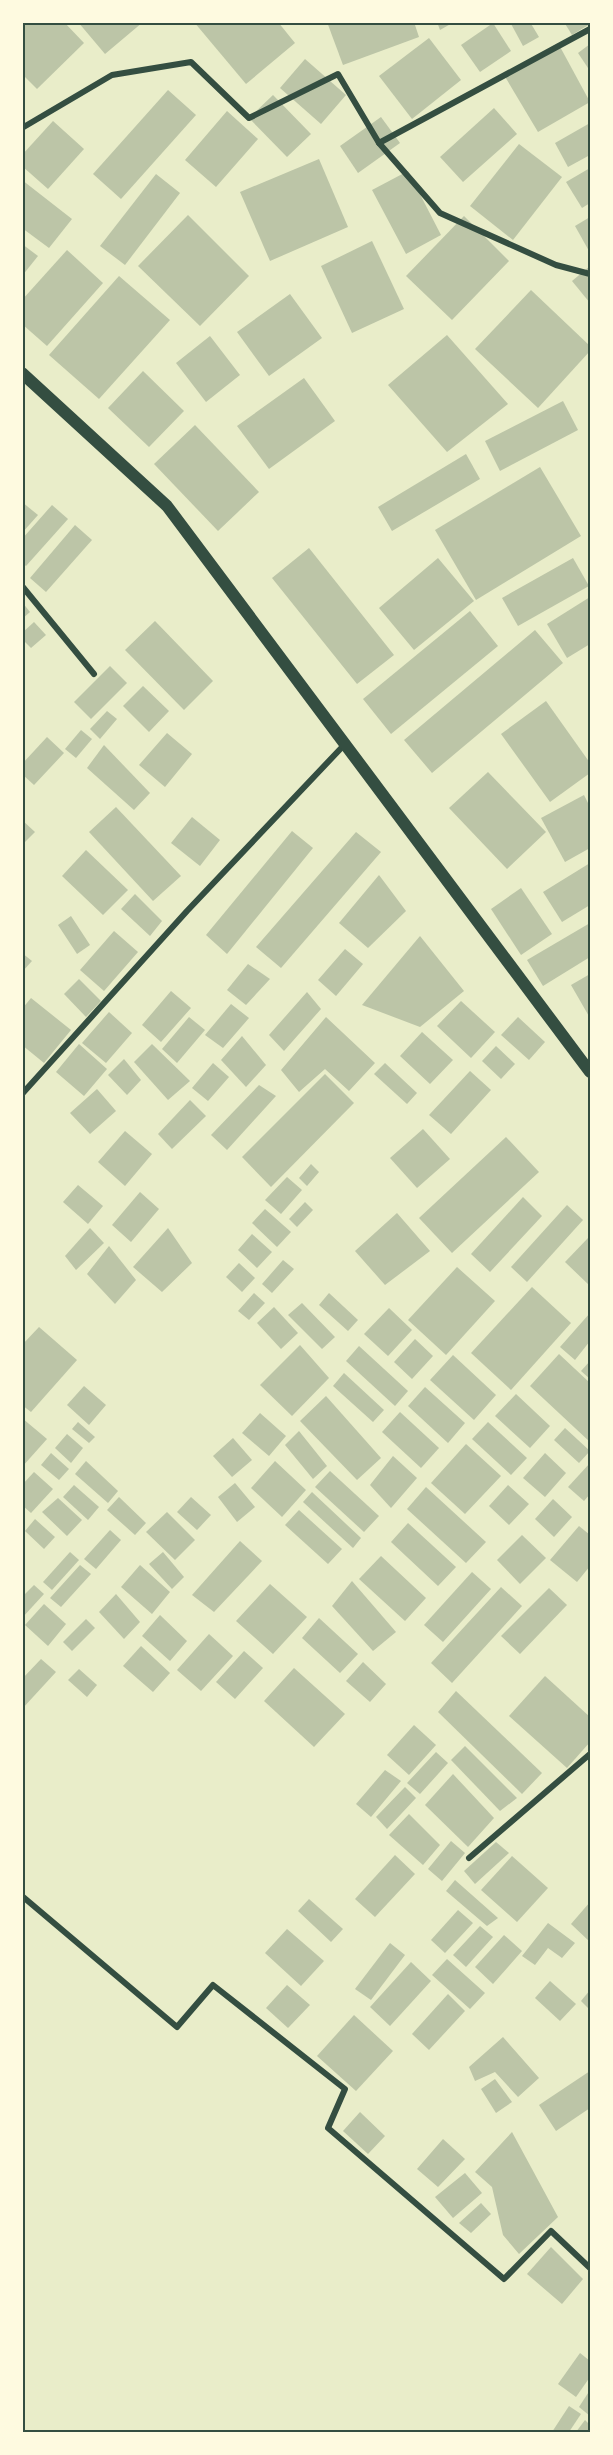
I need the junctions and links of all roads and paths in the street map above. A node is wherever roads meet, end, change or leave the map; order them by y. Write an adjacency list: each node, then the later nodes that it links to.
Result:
1 (591, 29): 3 (street)
2 (22, 128): 3 (street)
3 (379, 143): 4 (street)
4 (591, 274)
5 (22, 373): 8 (main road)
6 (22, 586): 7 (street)
7 (94, 674)
8 (345, 744): 9 (main road); 10 (street)
9 (591, 1072)
10 (22, 1094)
11 (591, 1754): 12 (street)
12 (469, 1858)
13 (22, 1896): 14 (street)
14 (591, 2268)

